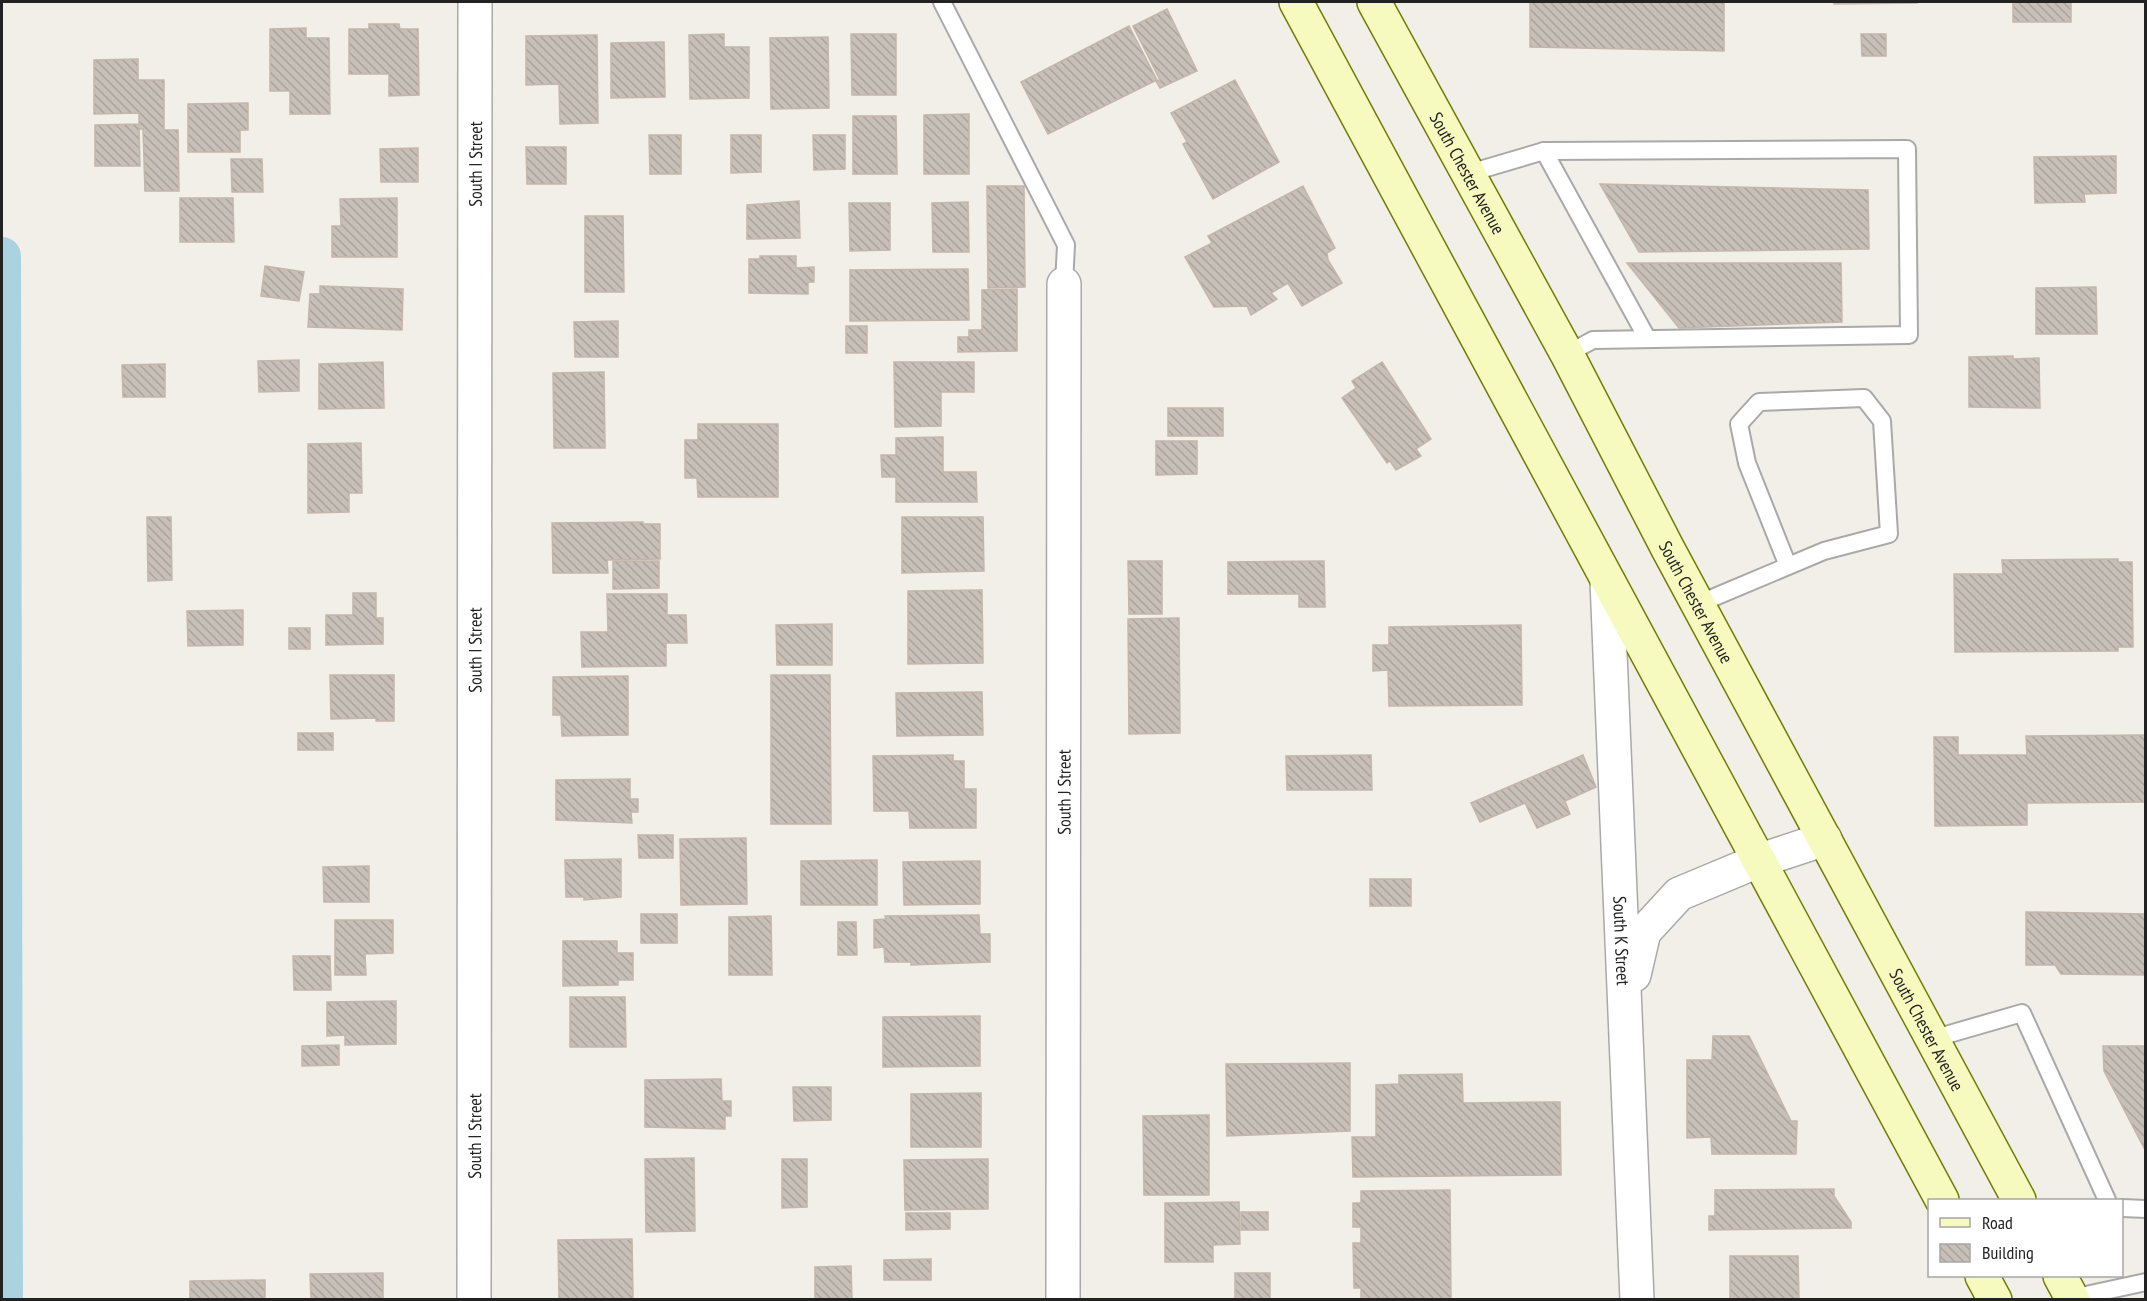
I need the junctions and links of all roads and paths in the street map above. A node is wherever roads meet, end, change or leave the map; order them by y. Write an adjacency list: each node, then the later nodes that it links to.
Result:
1 (475, 2): 25 (street, South I Street)
2 (942, 2): 7 (lane)
3 (1296, 2): 11 (main road)
4 (1374, 2): 6 (main road, South Chester Avenue)
5 (1544, 151): 6 (lane); 8 (lane); 8 (lane)
6 (1467, 174): 9 (main road, South Chester Avenue)
7 (1065, 284): 26 (street, South J Street)
8 (1647, 338): 9 (lane)
9 (1566, 354): 12 (main road, South Chester Avenue)
10 (1788, 566): 10 (lane); 12 (lane)
11 (1607, 581): 14 (main road); 15 (street, South K Street)
12 (1698, 604): 13 (main road, South Chester Avenue)
13 (1825, 839): 14 (street); 16 (main road, South Chester Avenue)
14 (1758, 861): 15 (street); 17 (main road)
15 (1625, 1009): 27 (street, South K Street)
16 (1932, 1039): 18 (main road, South Chester Avenue); 19 (lane)
17 (1941, 1199)
18 (2018, 1199)
19 (2107, 1199)
20 (2123, 1208): 21 (lane)
21 (2145, 1209)
22 (1983, 1277): 28 (main road)
23 (2145, 1282): 24 (lane)
24 (2068, 1291)
25 (474, 1299)
26 (1062, 1299)
27 (1637, 1299)
28 (1995, 1299)

